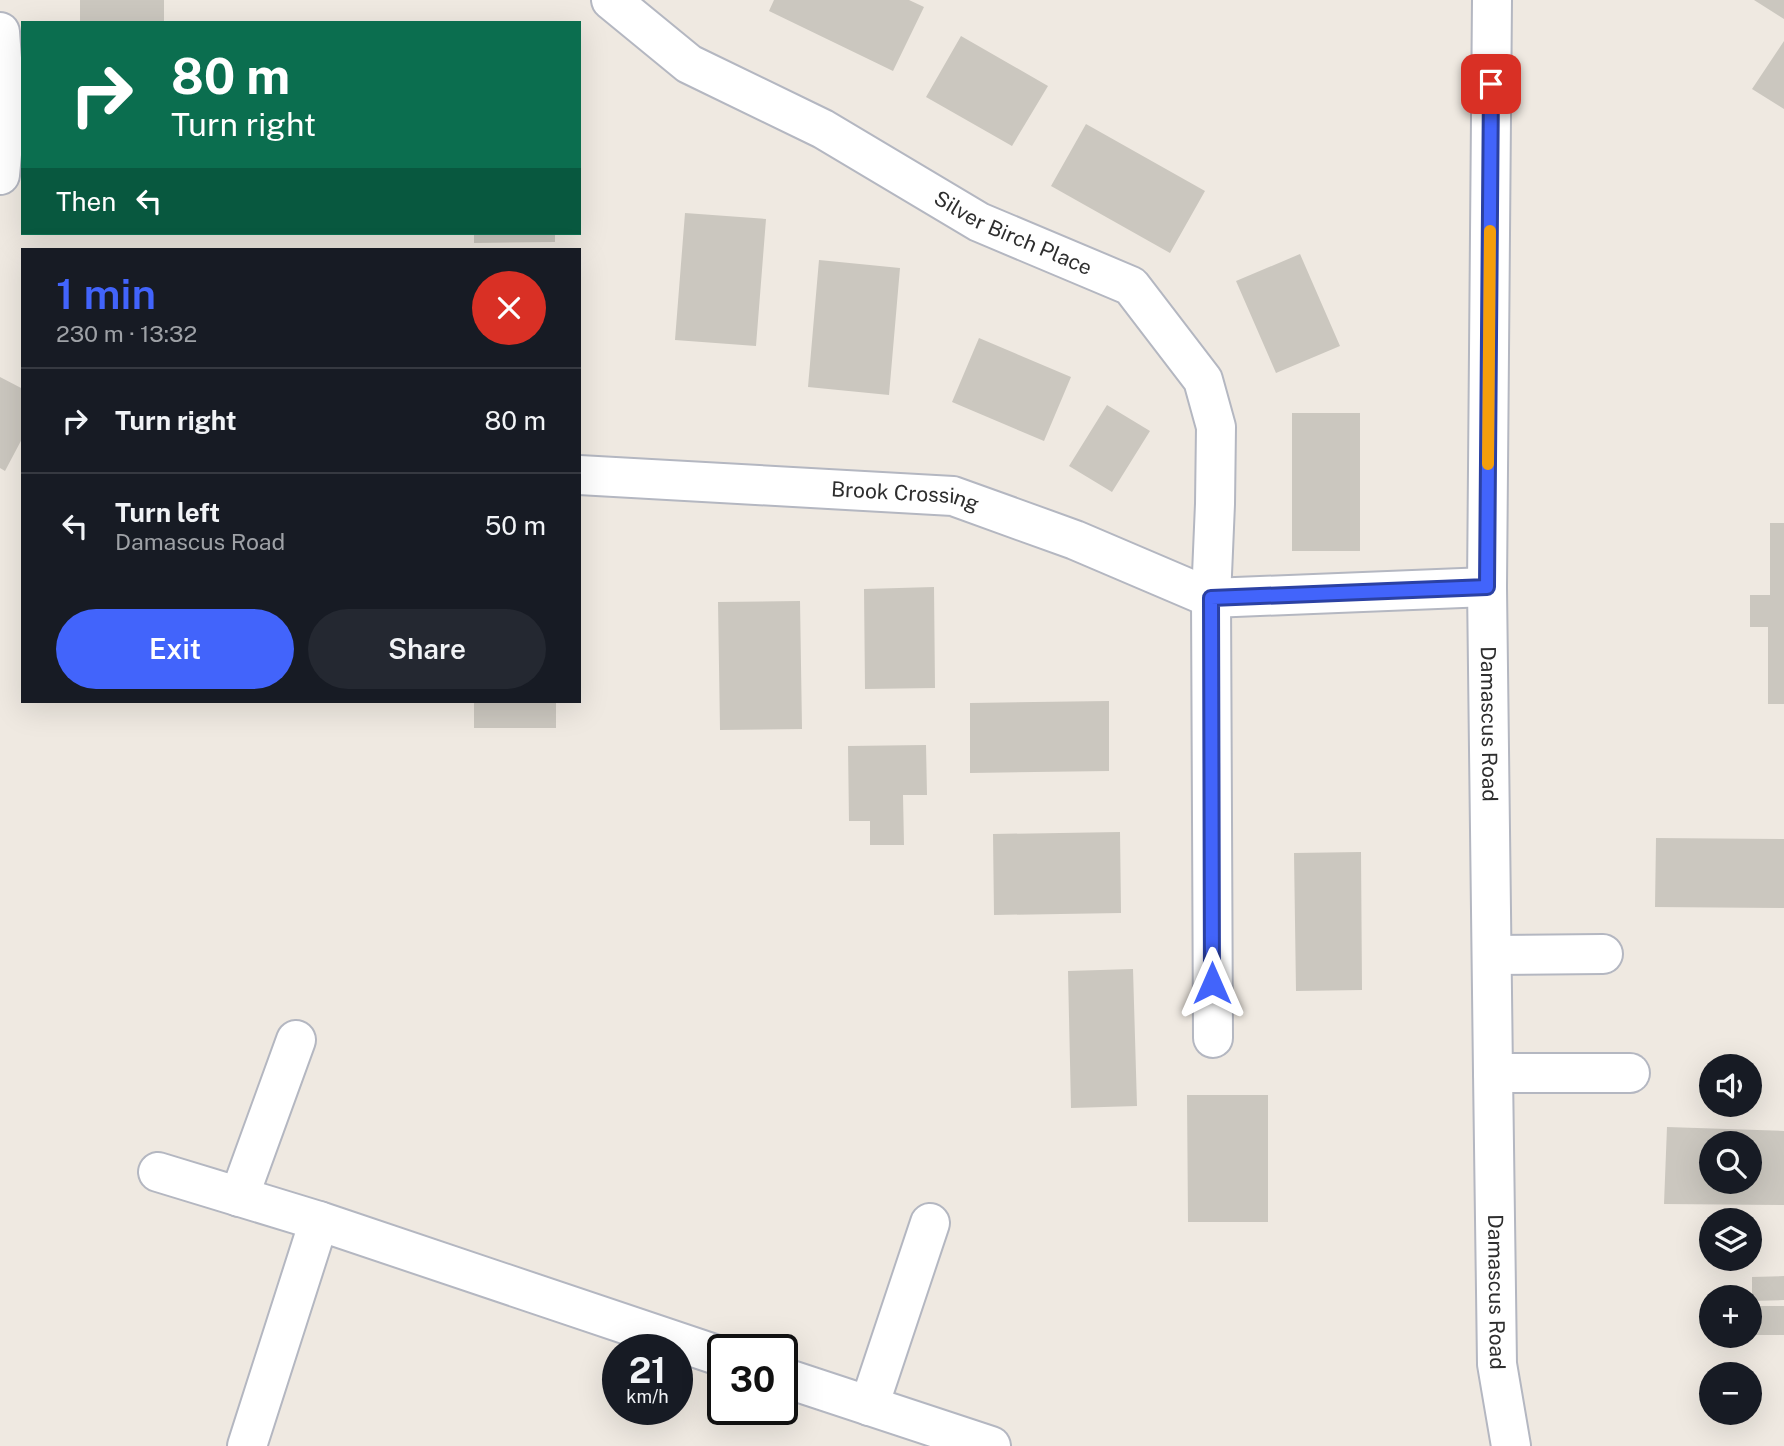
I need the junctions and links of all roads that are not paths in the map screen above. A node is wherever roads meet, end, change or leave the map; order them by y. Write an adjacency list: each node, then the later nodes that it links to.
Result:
1 (611, 0): 7 (street, Silver Birch Place)
2 (1492, 0): 6 (street, Damascus Road)
3 (0, 32): 4 (street)
4 (0, 175)
5 (581, 475): 7 (street, Brook Crossing)
6 (1487, 587): 7 (street); 9 (street, Damascus Road)
7 (1211, 598): 10 (street, Silver Birch Place)
8 (1603, 954): 9 (street)
9 (1492, 955): 12 (street, Damascus Road)
10 (1213, 1038)
11 (296, 1040): 15 (street)
12 (1493, 1073): 13 (street); 23 (street, Damascus Road)
13 (1630, 1073)
14 (158, 1172): 15 (street)
15 (239, 1197): 16 (street)
16 (319, 1221): 18 (street); 21 (street)
17 (930, 1223): 20 (street)
18 (707, 1352)
19 (798, 1382): 20 (street)
20 (869, 1406): 22 (street)
21 (247, 1446)
22 (990, 1446)
23 (1511, 1446)

